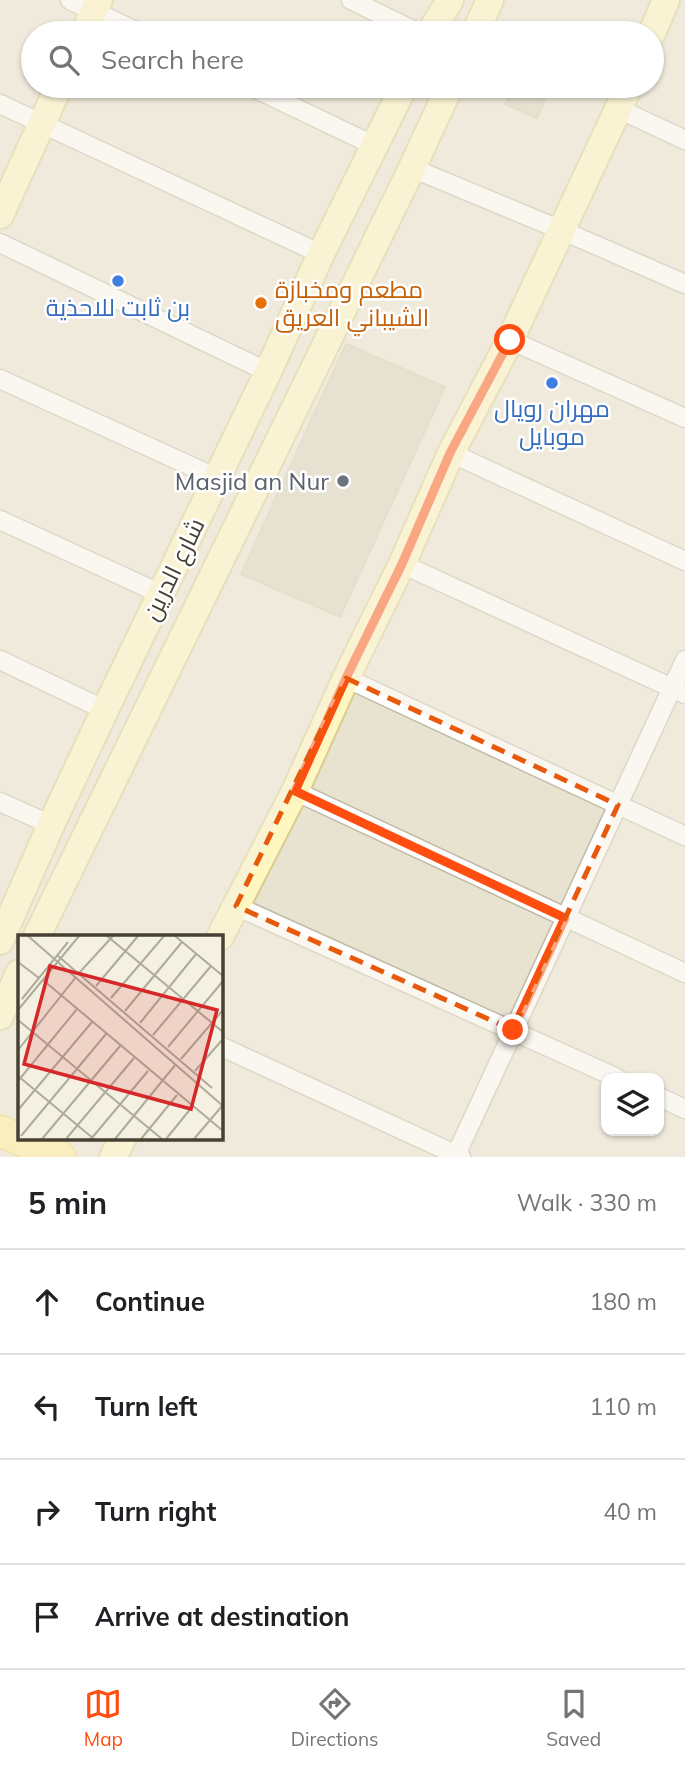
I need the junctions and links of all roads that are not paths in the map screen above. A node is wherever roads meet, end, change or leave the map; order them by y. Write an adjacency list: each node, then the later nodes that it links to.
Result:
1 (70, 0): 6 (street)
2 (351, 0): 7 (street)
3 (450, 0): 8 (main road)
4 (491, 0): 9 (main road)
5 (666, 0): 10 (main road)
6 (92, 15)
7 (394, 21)
8 (437, 21)
9 (481, 21)
10 (657, 21)
11 (53, 98): 18 (main road)
12 (275, 98): 20 (street)
13 (398, 98): 20 (main road, شارع الدرين)
14 (444, 98): 21 (main road, شارع الدرين)
15 (624, 98): 23 (main road)
16 (625, 98): 19 (street)
17 (0, 104): 18 (street)
18 (41, 123): 22 (main road); 25 (street)
19 (685, 140)
20 (375, 146): 25 (main road, شارع الدرين)
21 (412, 168): 23 (street); 49 (main road, شارع الدرين)
22 (0, 215)
23 (561, 229): 26 (street); 27 (main road)
24 (0, 243): 28 (street)
25 (321, 254): 28 (main road, شارع الدرين)
26 (685, 284)
27 (510, 340): 30 (street); 31 (main road)
28 (268, 372): 32 (main road, شارع الدرين)
29 (0, 379): 32 (street)
30 (685, 418)
31 (450, 453): 34 (street); 35 (main road)
32 (217, 478): 36 (main road, شارع الدرين)
33 (0, 520): 36 (street)
34 (685, 561)
35 (402, 564): 39 (main road); 40 (street)
36 (161, 594): 41 (main road, شارع الدرين)
37 (0, 660): 41 (street)
38 (685, 660): 40 (street)
39 (346, 678): 42 (main road); 44 (street)
40 (678, 691): 44 (street)
41 (105, 710): 45 (main road, شارع الدرين)
42 (295, 791): 47 (main road); 48 (street)
43 (0, 802): 45 (street)
44 (618, 805): 46 (street); 48 (street)
45 (51, 825): 51 (main road, شارع الدرين)
46 (685, 836)
47 (236, 906): 50 (main road); 57 (street)
48 (565, 918): 54 (street); 57 (street)
49 (37, 935)
50 (221, 935)
51 (0, 941)
52 (0, 958): 53 (main road)
53 (18, 965)
54 (685, 973)
55 (18, 975): 56 (main road)
56 (0, 1016)
57 (513, 1030): 59 (street); 66 (street)
58 (222, 1047): 66 (street)
59 (606, 1073)
60 (664, 1100): 61 (street)
61 (685, 1110)
62 (0, 1131): 63 (main road)
63 (18, 1139)
64 (21, 1140): 67 (main road)
65 (121, 1140): 68 (main road)
66 (457, 1156)
67 (60, 1157)
68 (113, 1157)

